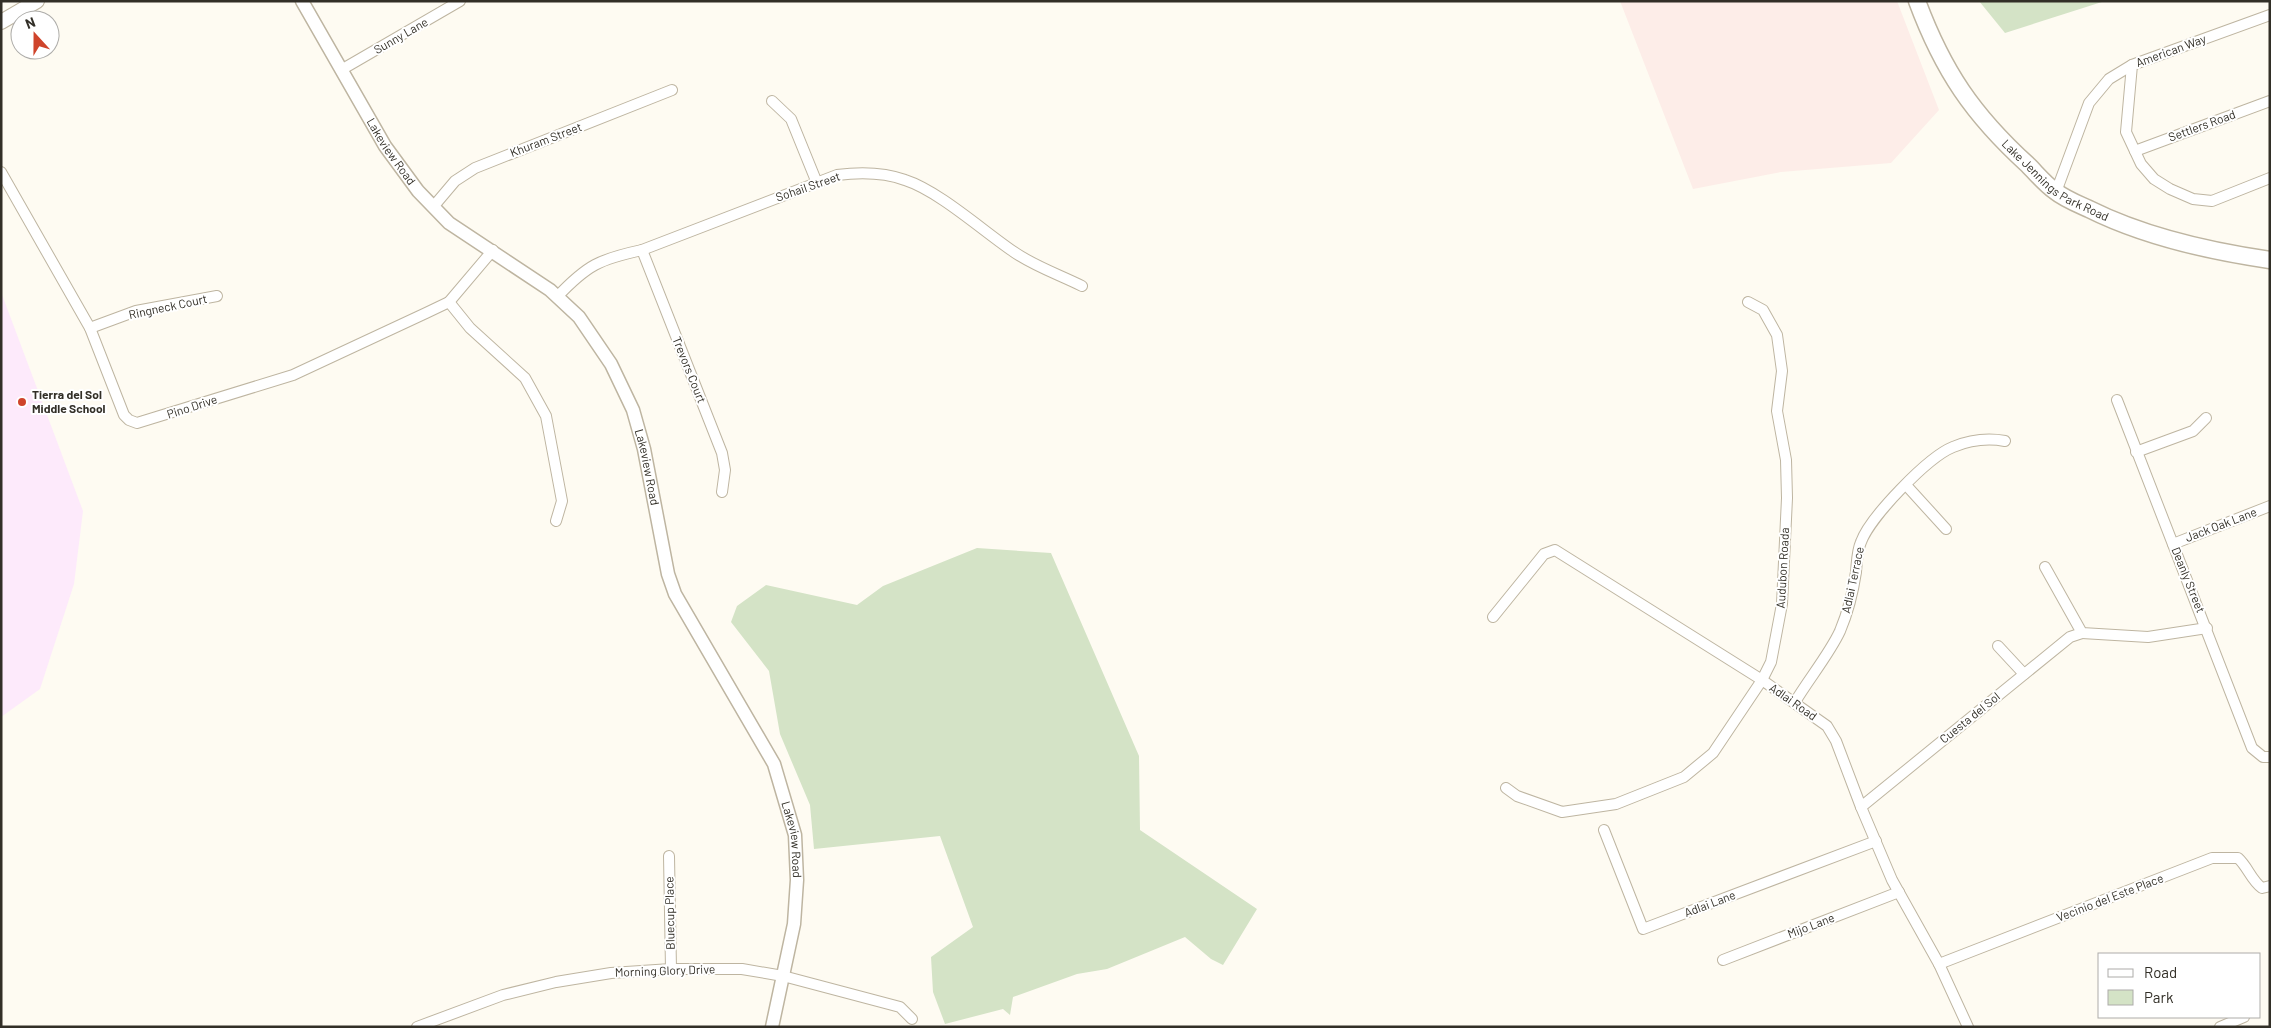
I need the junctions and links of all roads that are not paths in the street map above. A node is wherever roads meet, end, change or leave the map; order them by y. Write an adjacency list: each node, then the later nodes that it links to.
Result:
1 (37, 1): 6 (main road)
2 (302, 1): 8 (street, Lakeview Road)
3 (460, 1): 8 (street, Sunny Lane)
4 (1917, 1): 16 (main road, Lake Jennings Park Road)
5 (2270, 15): 7 (street, American Way)
6 (1, 22)
7 (2132, 65): 12 (street); 16 (street, American Way)
8 (341, 70): 17 (street, Lakeview Road)
9 (672, 90): 17 (street, Khuram Street)
10 (772, 101): 15 (street)
11 (2270, 101): 12 (street, Settlers Road)
12 (2134, 151): 14 (street)
13 (1, 172): 26 (street, Pino Drive)
14 (2270, 178)
15 (817, 183): 19 (street, Sohail Street); 21 (street, Sohail Street)
16 (2056, 192): 20 (main road, Lake Jennings Park Road)
17 (433, 207): 18 (street, Lakeview Road)
18 (493, 250): 23 (street, Lakeview Road); 24 (street, Pino Drive)
19 (642, 250): 23 (street, Sohail Street); 32 (street, Trevors Court)
20 (2270, 260)
21 (1082, 286)
22 (217, 296): 26 (street, Ringneck Court)
23 (557, 297): 56 (street, Lakeview Road)
24 (449, 302): 26 (street, Pino Drive); 34 (street)
25 (1748, 302): 43 (street, Audubon Roada)
26 (90, 328)
27 (2117, 400): 30 (street, Deanly Street)
28 (2206, 418): 30 (street)
29 (2005, 441): 31 (street, Adlai Terrace)
30 (2136, 452): 36 (street, Deanly Street)
31 (1906, 485): 35 (street); 44 (street, Adlai Terrace)
32 (722, 492)
33 (2270, 506): 36 (street, Jack Oak Lane)
34 (556, 521)
35 (1946, 529)
36 (2172, 544): 39 (street, Deanly Street)
37 (2045, 567): 40 (street)
38 (1493, 617): 43 (street, Adlai Road)
39 (2207, 628): 40 (street); 45 (street, Deanly Street)
40 (2082, 633): 42 (street, Cuesta del Sol)
41 (1998, 646): 42 (street)
42 (2024, 674): 47 (street, Cuesta del Sol)
43 (1762, 680): 44 (street, Adlai Road); 46 (street, Audubon Roada)
44 (1795, 702): 47 (street, Adlai Road)
45 (2266, 757)
46 (1506, 788)
47 (1861, 807): 49 (street, Adlai Road)
48 (1604, 830): 49 (street, Adlai Lane)
49 (1876, 841): 52 (street, Adlai Road)
50 (669, 856): 55 (street, Bluecup Place)
51 (2270, 886): 54 (street, Vecinio del Este Place)
52 (1899, 892): 53 (street, Mijo Lane); 54 (street, Adlai Road)
53 (1723, 960)
54 (1939, 964): 61 (street, Adlai Road)
55 (671, 969): 56 (street, Morning Glory Drive); 59 (street, Morning Glory Drive)
56 (783, 976): 58 (street, Morning Glory Drive); 60 (street, Lakeview Road)
57 (2242, 1018): 62 (street)
58 (912, 1019)
59 (422, 1026)
60 (772, 1027)
61 (1968, 1027)
62 (2220, 1027)

